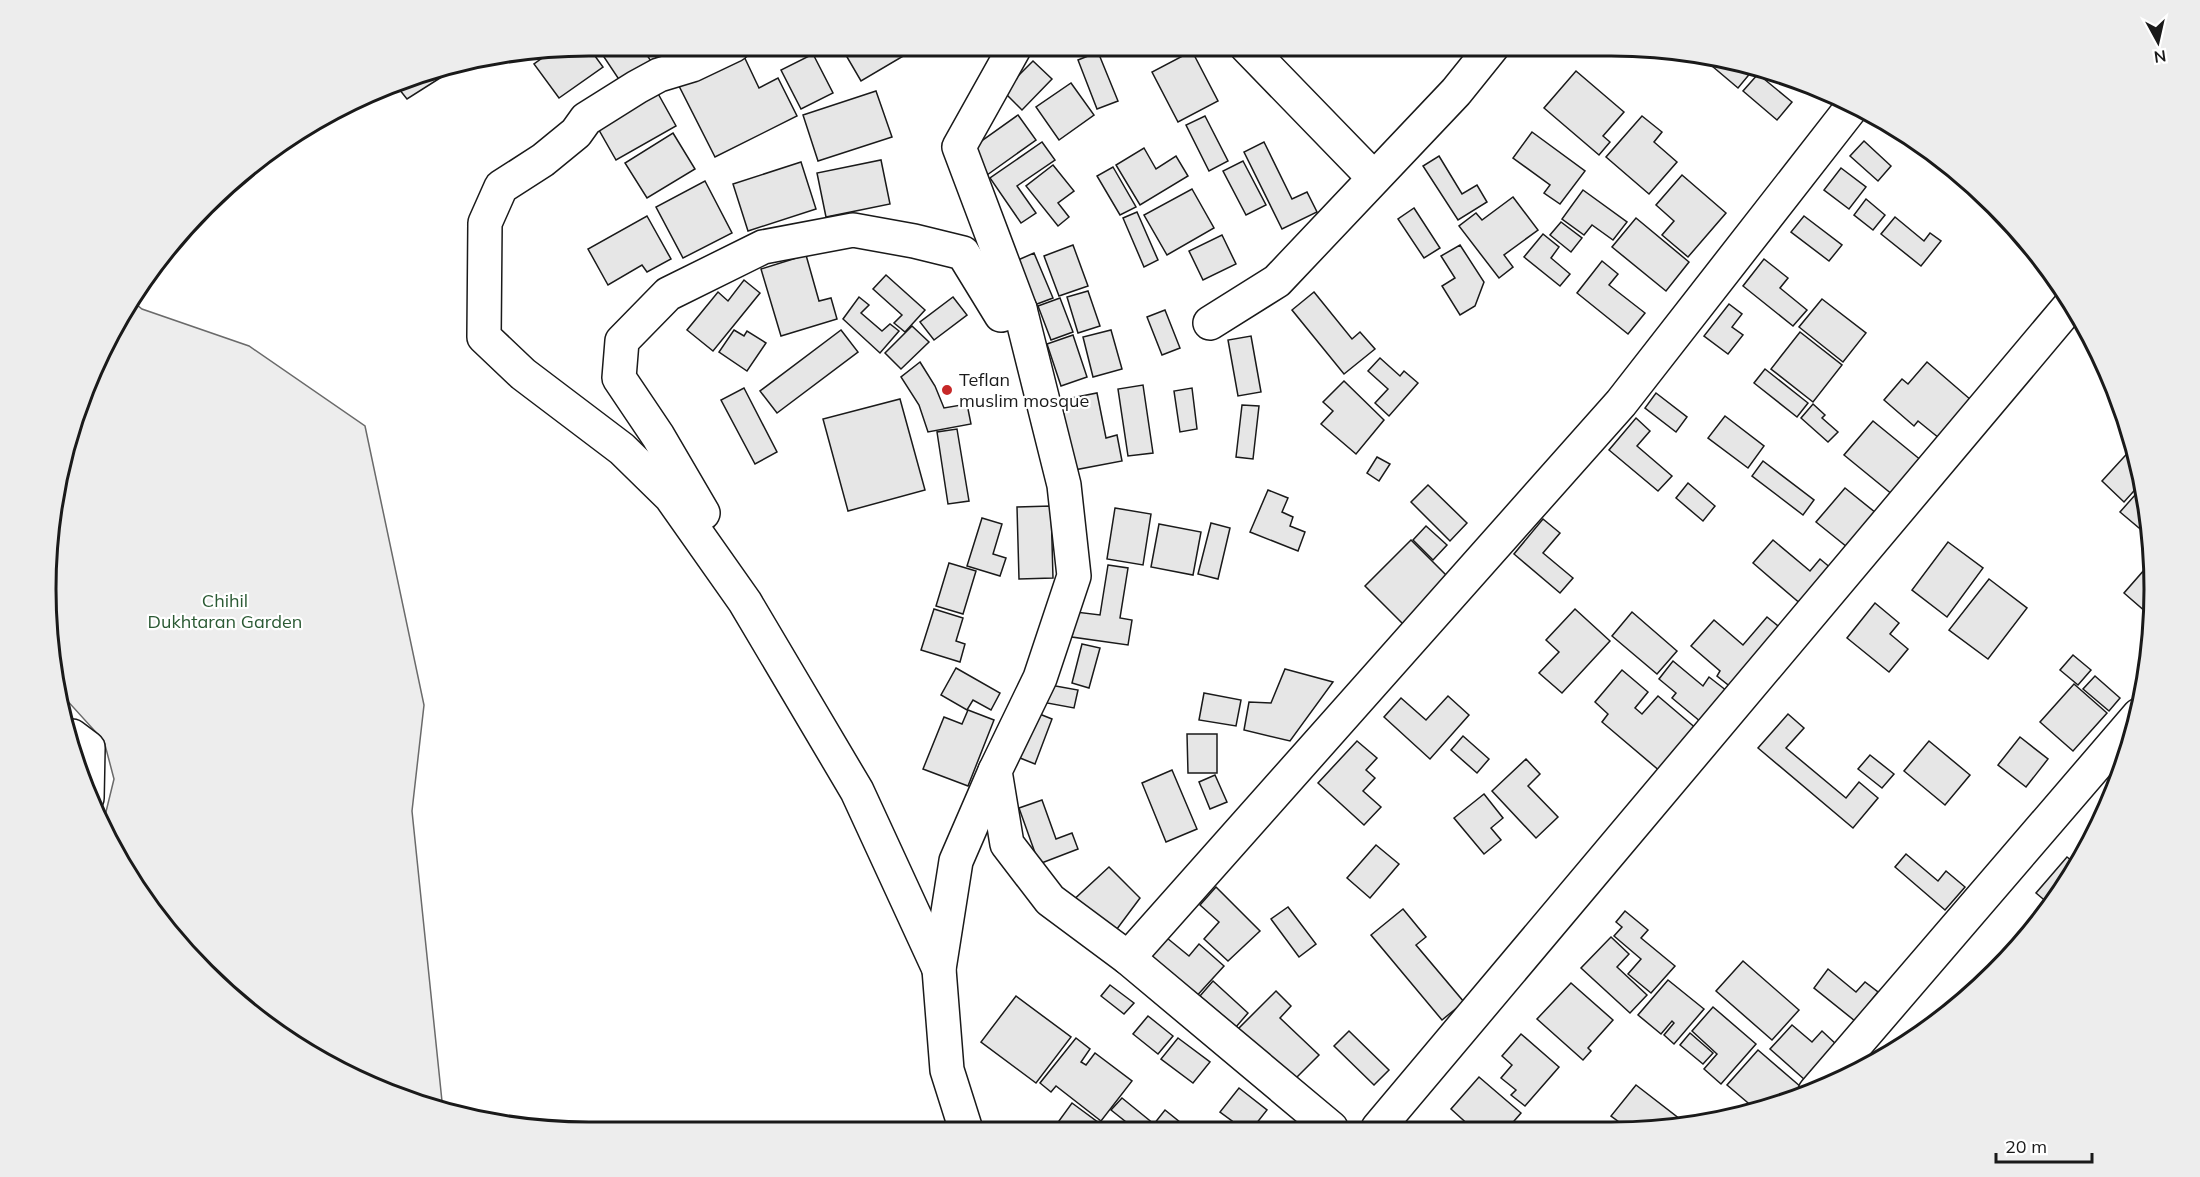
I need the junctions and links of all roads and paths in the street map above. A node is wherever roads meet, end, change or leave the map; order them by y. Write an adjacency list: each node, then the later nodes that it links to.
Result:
1 (711, 56): 10 (street)
2 (1010, 56): 7 (street)
3 (1256, 56): 6 (street)
4 (1485, 56): 6 (street)
5 (1849, 111): 15 (street)
6 (1374, 178): 9 (street)
7 (1020, 309): 10 (street); 14 (street)
8 (2066, 310): 20 (street)
9 (1210, 323)
10 (745, 602): 16 (street)
11 (2124, 732): 17 (street)
12 (78, 741): 13 (street)
13 (88, 770)
14 (995, 771): 15 (street); 16 (street)
15 (1128, 958): 19 (street)
16 (939, 969): 18 (street)
17 (1830, 1074)
18 (963, 1122)
19 (1324, 1122)
20 (1382, 1122)

